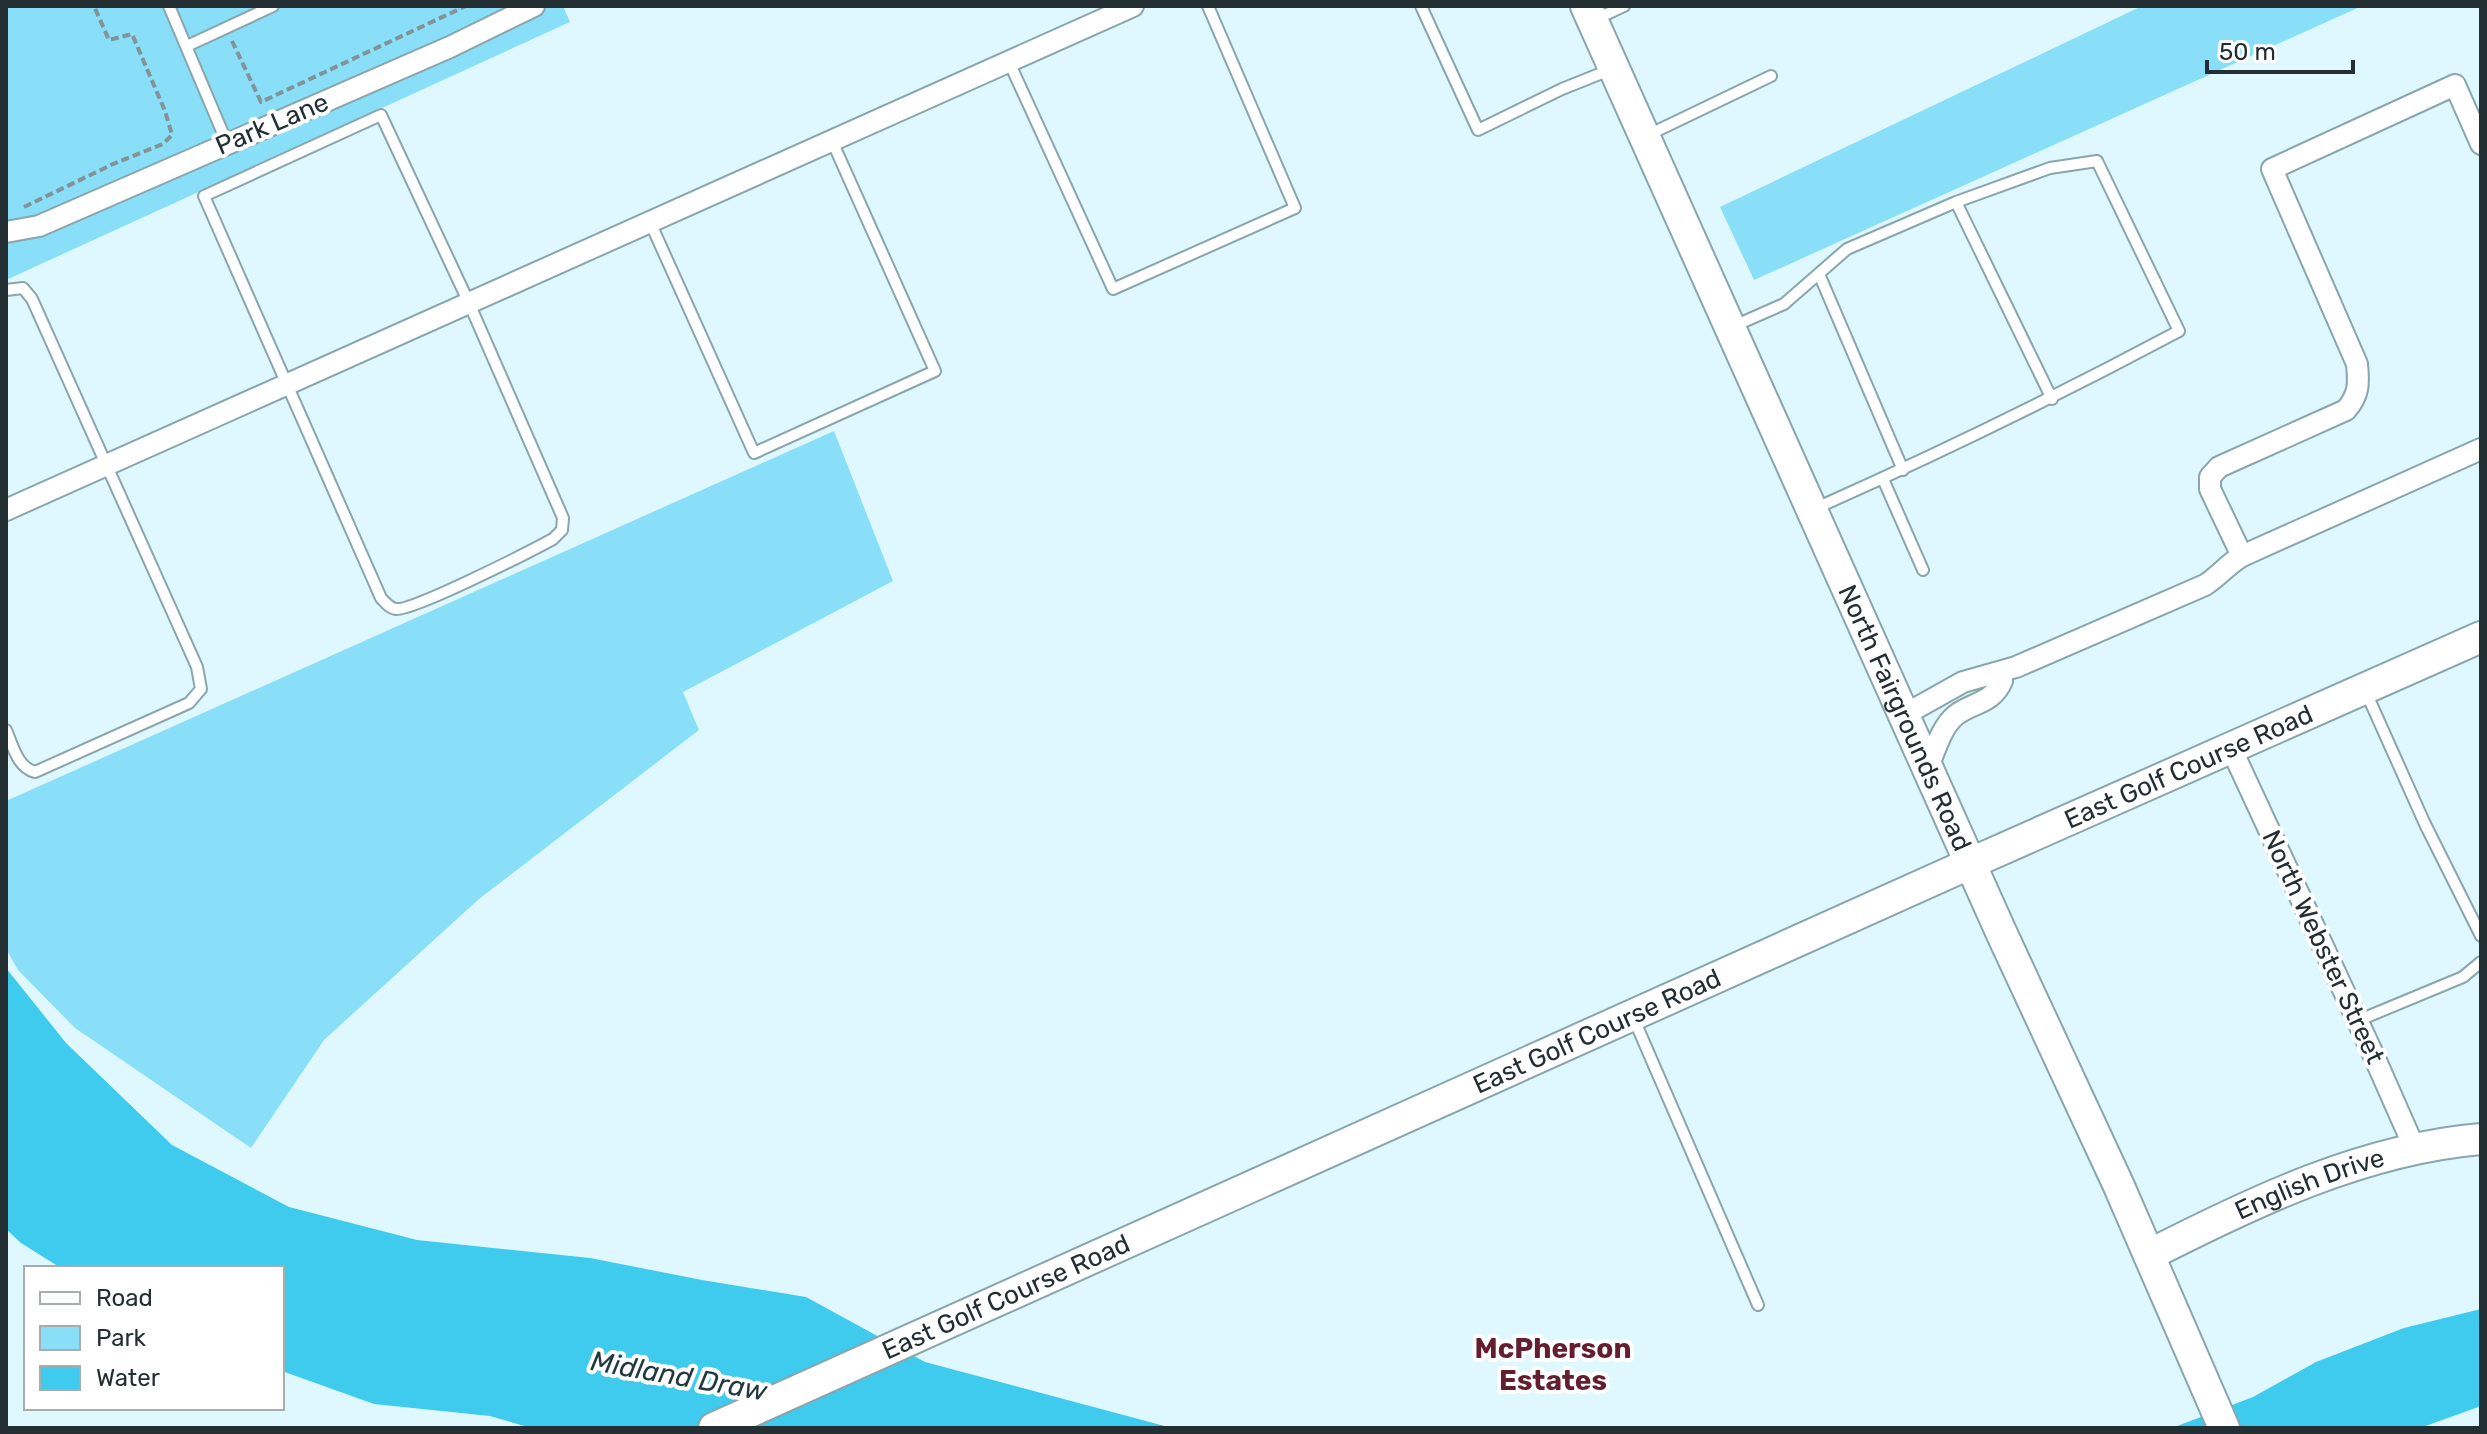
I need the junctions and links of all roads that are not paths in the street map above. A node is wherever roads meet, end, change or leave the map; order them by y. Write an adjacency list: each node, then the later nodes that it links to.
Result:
1 (169, 6): 9 (lane)
2 (273, 6): 9 (lane)
3 (534, 6): 15 (street, Park Lane)
4 (1133, 6): 10 (street)
5 (1208, 6): 10 (lane)
6 (1421, 6): 11 (lane)
7 (1624, 6): 8 (lane)
8 (1589, 14): 11 (street, North Fairgrounds Road)
9 (187, 46): 15 (lane)
10 (1009, 62): 14 (street)
11 (1614, 68): 13 (street, North Fairgrounds Road)
12 (1771, 76): 13 (lane)
13 (1644, 137): 23 (street, North Fairgrounds Road)
14 (832, 141): 18 (street); 18 (lane)
15 (227, 143): 19 (street, Park Lane)
16 (2481, 144): 32 (street)
17 (1956, 202): 20 (lane); 25 (lane); 25 (lane)
18 (650, 222): 22 (street)
19 (6, 232)
20 (1819, 274): 23 (lane); 28 (lane)
21 (6, 290): 27 (lane)
22 (469, 303): 24 (street); 24 (lane); 24 (lane)
23 (1730, 327): 31 (street, North Fairgrounds Road)
24 (287, 384): 27 (street)
25 (2052, 399): 28 (lane)
26 (2481, 449): 32 (street)
27 (107, 465): 30 (street); 38 (lane)
28 (1903, 470): 29 (lane)
29 (1883, 479): 31 (lane); 33 (lane)
30 (6, 510)
31 (1813, 510): 37 (street, North Fairgrounds Road)
32 (2242, 556): 35 (street)
33 (1923, 570)
34 (2481, 637): 36 (street, East Golf Course Road)
35 (1998, 673): 37 (street); 40 (street)
36 (2364, 689): 39 (street, East Golf Course Road); 42 (lane)
37 (1904, 715): 40 (street, North Fairgrounds Road)
38 (6, 730)
39 (2231, 748): 41 (street, East Golf Course Road); 45 (street, North Webster Street)
40 (1928, 767): 41 (street, North Fairgrounds Road)
41 (1971, 863): 44 (street, East Golf Course Road); 48 (street, North Fairgrounds Road)
42 (2481, 936)
43 (2481, 962): 45 (lane)
44 (1632, 1015): 49 (lane); 51 (street, East Golf Course Road)
45 (2357, 1021): 47 (street, North Webster Street)
46 (2481, 1139): 47 (street, English Drive)
47 (2414, 1147): 48 (street, English Drive)
48 (2149, 1255): 50 (street, North Fairgrounds Road)
49 (1758, 1305)
50 (2221, 1420)
51 (714, 1428)

